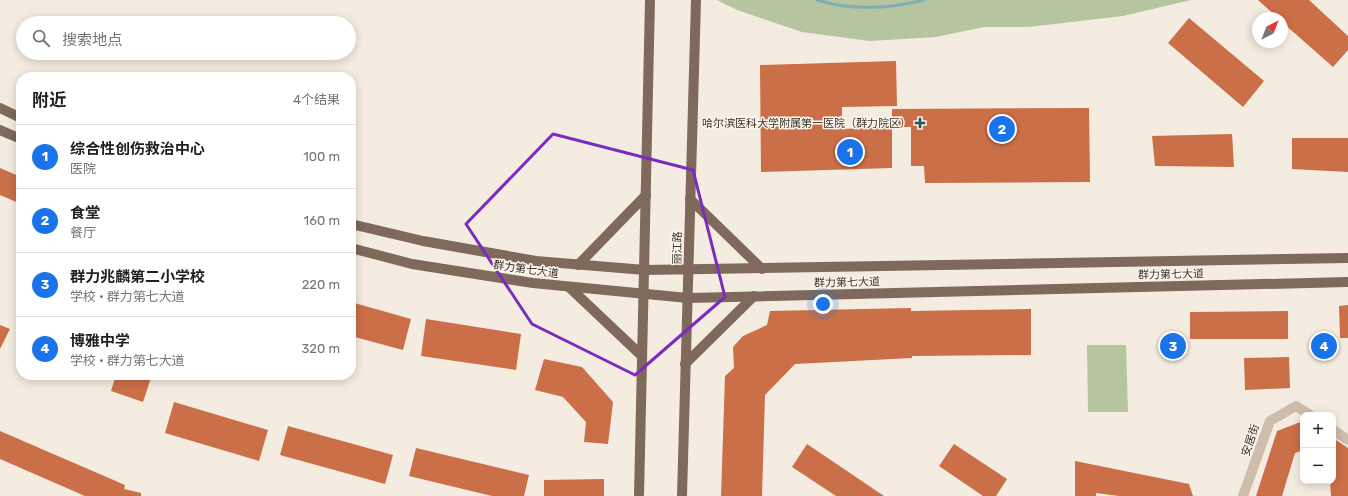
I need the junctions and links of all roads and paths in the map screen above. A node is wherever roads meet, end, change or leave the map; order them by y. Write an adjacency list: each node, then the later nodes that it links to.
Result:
1 (650, 0): 7 (main road)
2 (696, 0): 8 (main road, 丽江路)
3 (0, 108): 4 (main road)
4 (16, 116)
5 (0, 130): 6 (main road)
6 (16, 137)
7 (646, 195): 12 (main road); 14 (main road)
8 (690, 199): 13 (main road); 15 (main road, 丽江路)
9 (356, 225): 12 (main road, 群力第七大道)
10 (356, 249): 17 (main road, 群力第七大道)
11 (1348, 258): 13 (main road, 群力第七大道)
12 (578, 264): 14 (main road, 群力第七大道)
13 (762, 269): 15 (main road, 群力第七大道)
14 (645, 270): 15 (main road, 群力第七大道); 18 (main road)
15 (688, 270): 20 (main road, 丽江路)
16 (1348, 282): 19 (main road, 群力第七大道)
17 (569, 287): 18 (main road, 群力第七大道); 21 (main road)
18 (644, 295): 20 (main road, 群力第七大道); 21 (main road)
19 (754, 296): 20 (main road, 群力第七大道); 22 (main road)
20 (688, 298): 22 (main road, 丽江路)
21 (642, 356): 26 (main road)
22 (685, 364): 27 (main road, 丽江路)
23 (1305, 412): 28 (street, 安居街)
24 (1336, 432): 25 (street)
25 (1348, 440)
26 (639, 496)
27 (682, 496)
28 (1243, 496)

